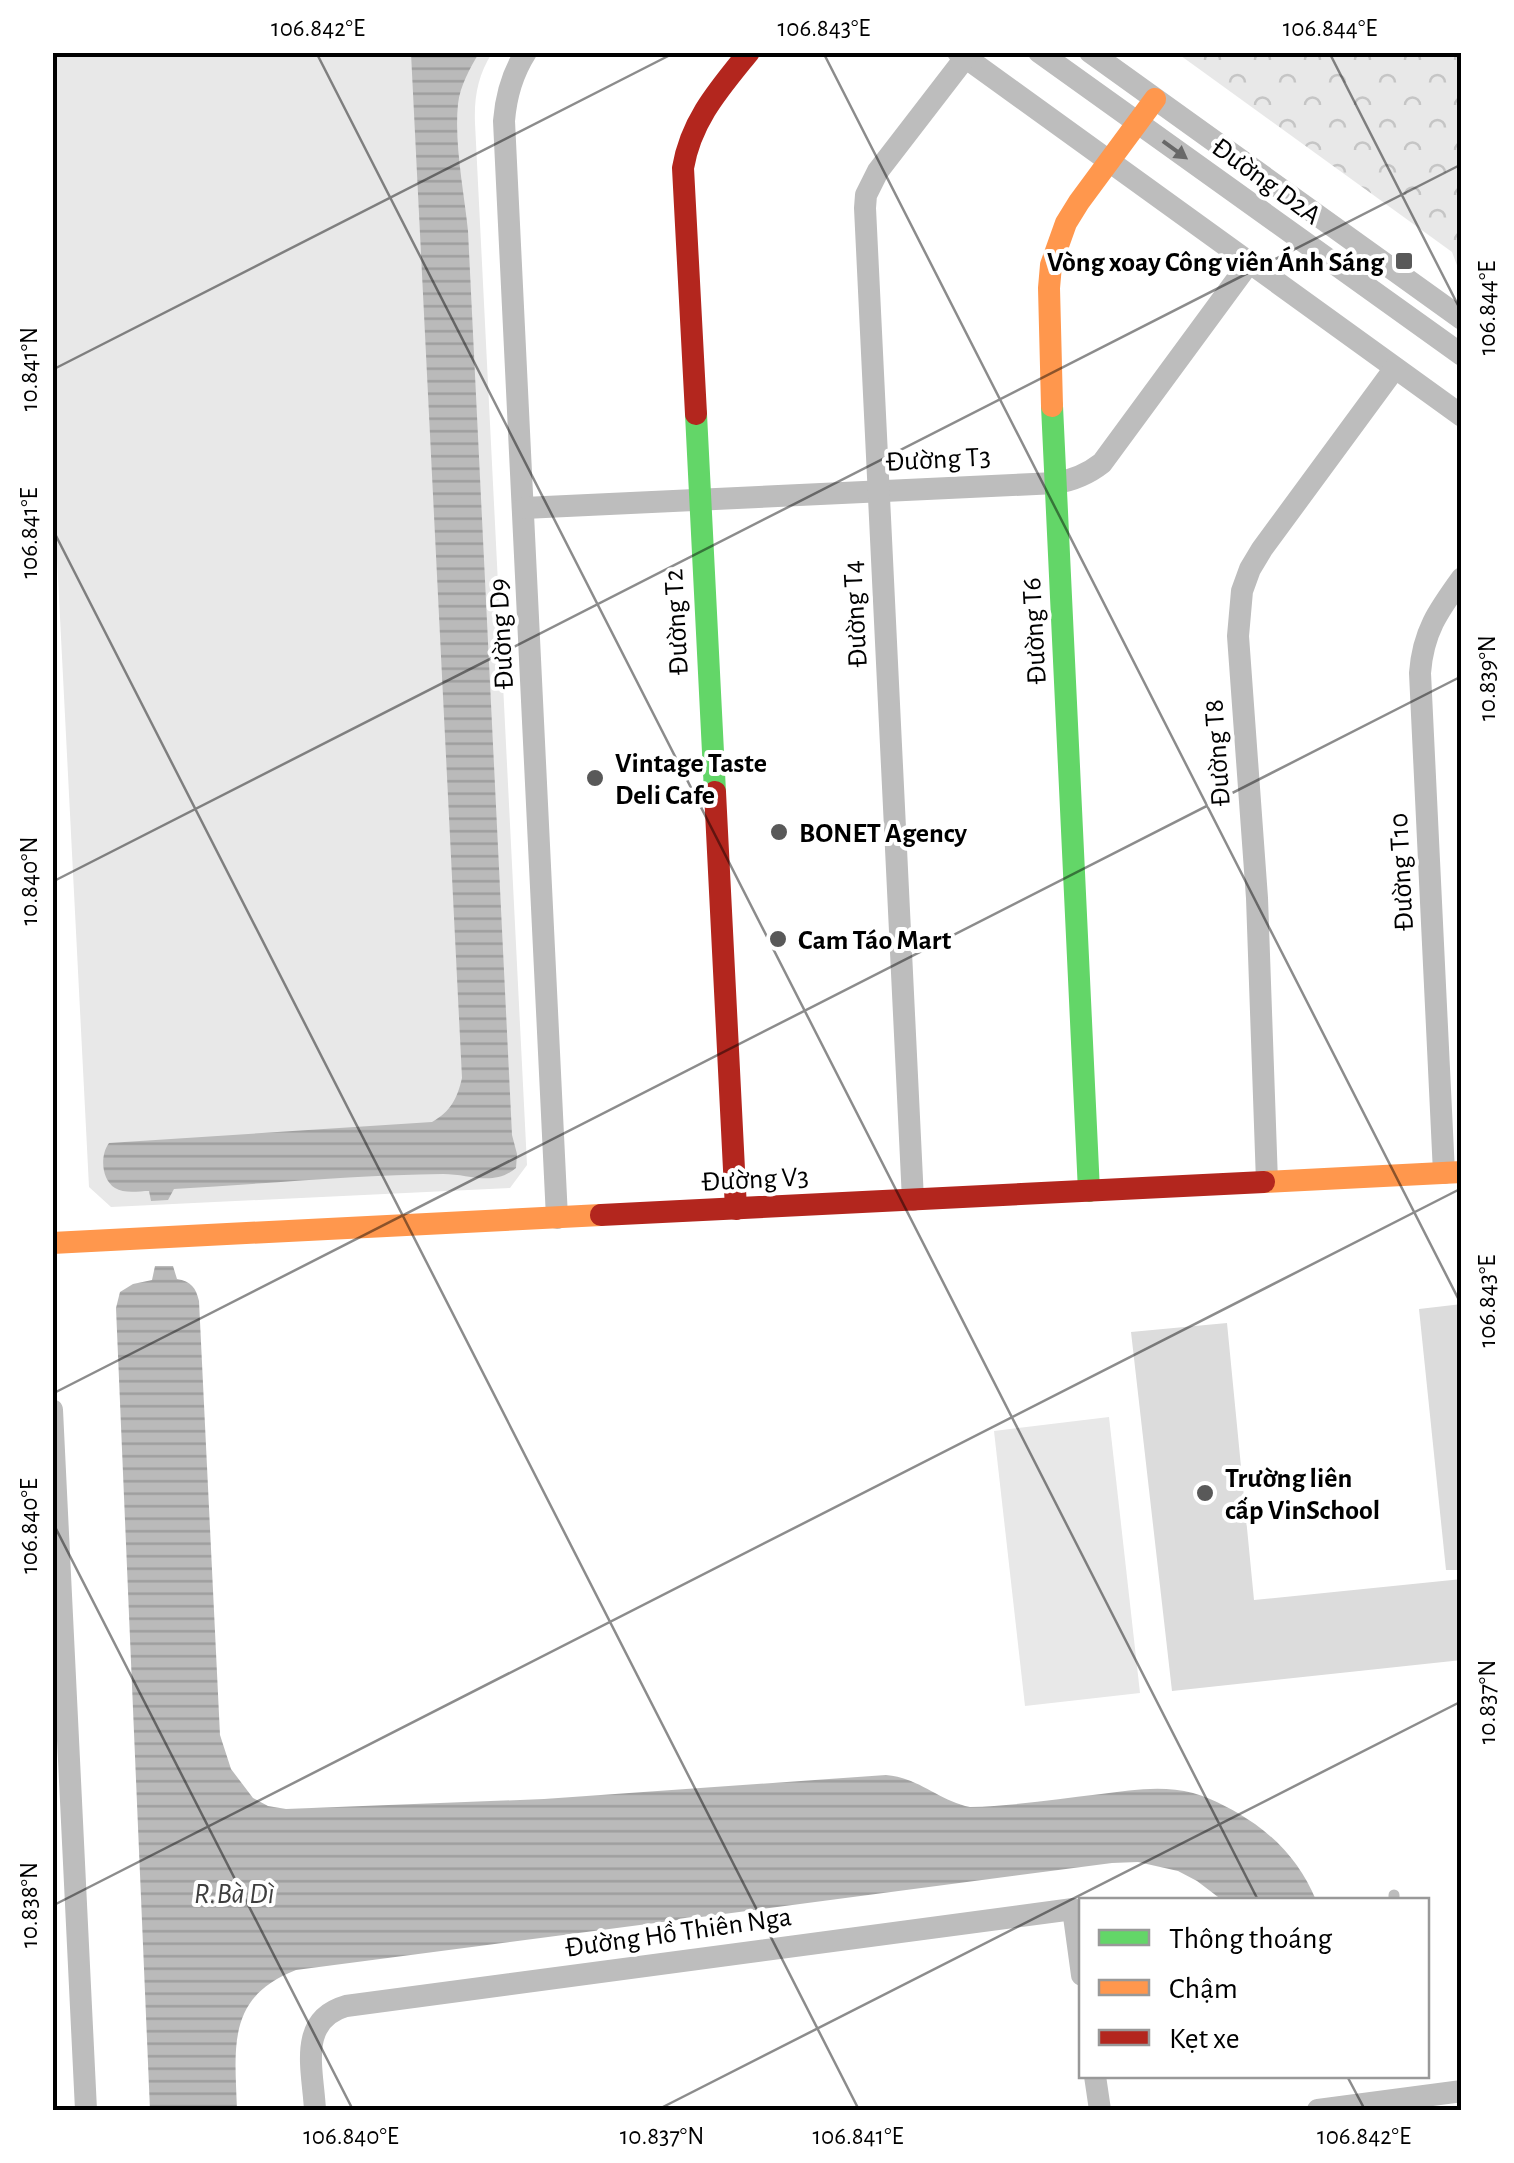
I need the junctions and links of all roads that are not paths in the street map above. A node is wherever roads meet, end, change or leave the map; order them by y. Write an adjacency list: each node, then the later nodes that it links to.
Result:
1 (526, 52): 17 (street, Đường D9)
2 (749, 52): 16 (street, Đường T2)
3 (1039, 52): 7 (street, Đường D2A)
4 (1090, 52): 6 (street, Đường D2A)
5 (961, 55): 8 (street); 15 (street, Đường T4)
6 (1155, 99): 7 (street, Đường T6); 10 (street, Đường D2A)
7 (1138, 122): 8 (street, Đường T6); 11 (street, Đường D2A, one-way to 11)
8 (1108, 161): 9 (street); 14 (street, Đường T6)
9 (1249, 263): 12 (street); 14 (street, Đường T3)
10 (1462, 319)
11 (1462, 354)
12 (1395, 368): 13 (street); 20 (street, Đường T8)
13 (1462, 416)
14 (1056, 483): 15 (street, Đường T3); 21 (street, Đường T6)
15 (878, 491): 16 (street, Đường T3); 22 (street, Đường T4)
16 (699, 500): 17 (street, Đường T3); 23 (street, Đường T2)
17 (524, 508): 24 (street, Đường D9)
18 (1462, 578): 19 (street, Đường T10)
19 (1453, 1173): 20 (street, Đường V3)
20 (1267, 1182): 21 (street, Đường V3)
21 (1090, 1191): 22 (street, Đường V3)
22 (913, 1200): 23 (street, Đường V3)
23 (736, 1209): 24 (street, Đường V3)
24 (557, 1218): 25 (street, Đường V3)
25 (52, 1243)
26 (52, 1410): 27 (street)
27 (64, 1873): 31 (street)
28 (1079, 1956): 32 (street, Đường Hồ Thiên Nga)
29 (1095, 2078): 33 (street)
30 (1462, 2091): 34 (street)
31 (86, 2110)
32 (314, 2110)
33 (1100, 2110)
34 (1318, 2110)

